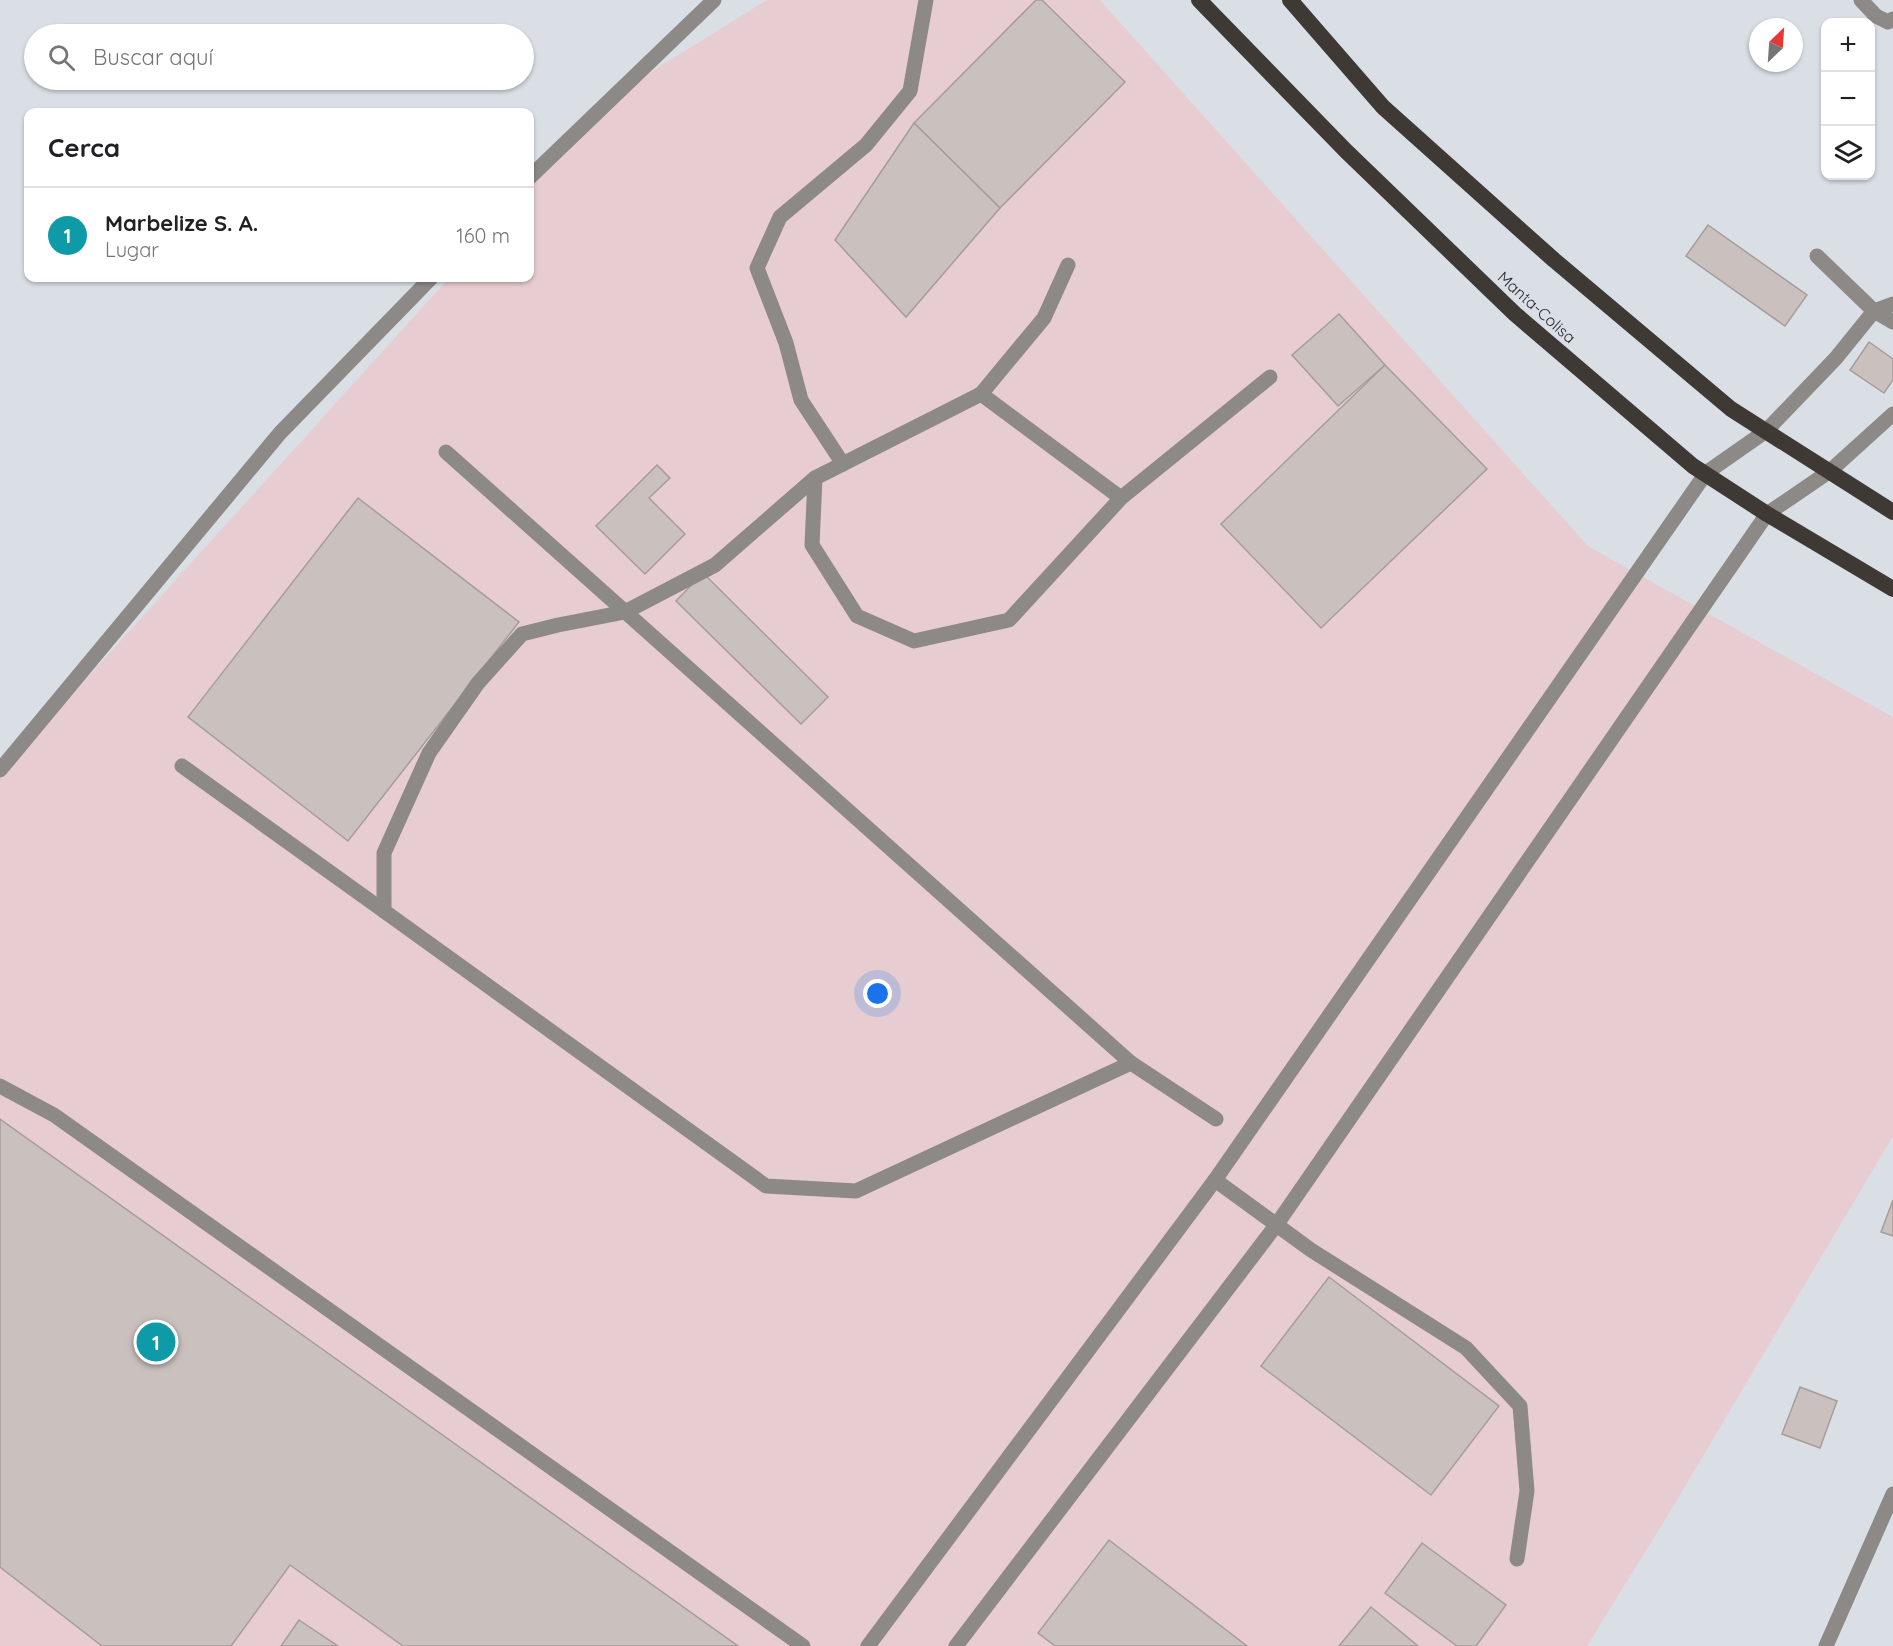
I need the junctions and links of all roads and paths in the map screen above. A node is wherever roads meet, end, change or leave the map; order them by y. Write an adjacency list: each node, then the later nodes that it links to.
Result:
1 (714, 0): 7 (street)
2 (926, 0): 19 (street)
3 (1199, 0): 21 (highway, Manta-Colisa)
4 (1290, 0): 17 (highway)
5 (1861, 0): 6 (street)
6 (1893, 19)
7 (534, 173)
8 (1817, 256): 12 (street)
9 (1068, 265): 15 (street)
10 (428, 282): 29 (street)
11 (1893, 304): 12 (street)
12 (1874, 311): 13 (street); 17 (street)
13 (1893, 322)
14 (1270, 377): 23 (street)
15 (981, 394): 19 (street); 23 (street)
16 (1893, 414): 20 (street)
17 (1766, 431): 20 (highway); 21 (street)
18 (446, 452): 27 (street)
19 (843, 464): 22 (street)
20 (1830, 471): 24 (highway); 25 (street)
21 (1706, 474): 25 (highway, Manta-Colisa); 34 (street)
22 (815, 478): 23 (street); 27 (street)
23 (1121, 498)
24 (1893, 512)
25 (1767, 514): 26 (highway, Manta-Colisa); 35 (street)
26 (1893, 589)
27 (625, 612): 30 (street); 31 (street)
28 (182, 766): 30 (street)
29 (0, 770)
30 (384, 911): 31 (street)
31 (1131, 1063): 33 (street)
32 (0, 1086): 38 (street)
33 (1216, 1119)
34 (1215, 1180): 35 (street); 39 (street)
35 (1277, 1224): 37 (street); 40 (street)
36 (1893, 1494): 41 (street)
37 (1517, 1559)
38 (803, 1646)
39 (868, 1646)
40 (956, 1646)
41 (1826, 1646)

